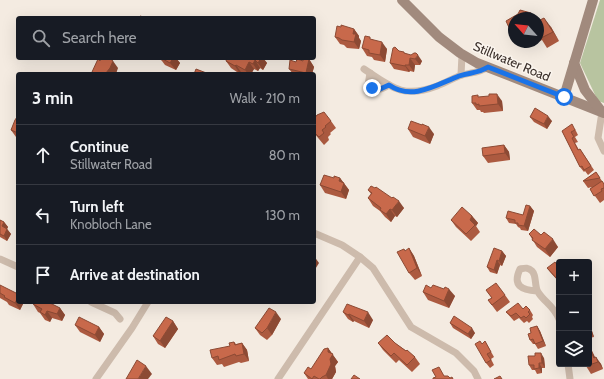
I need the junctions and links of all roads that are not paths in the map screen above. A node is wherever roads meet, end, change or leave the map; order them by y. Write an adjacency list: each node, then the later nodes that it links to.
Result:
1 (593, 0): 4 (main road)
2 (406, 1): 3 (main road, Stillwater Road)
3 (462, 54): 5 (main road, Stillwater Road); 6 (street)
4 (574, 64): 8 (main road); 9 (main road)
5 (488, 67): 6 (street); 8 (main road, Stillwater Road)
6 (461, 75): 7 (street)
7 (389, 85): 7 (street)
8 (564, 97): 9 (main road, Stillwater Road)
9 (603, 112): 10 (street)
10 (604, 151)
11 (316, 234): 12 (street)
12 (360, 257): 22 (street); 23 (street)
13 (0, 259): 14 (street)
14 (16, 266)
15 (537, 290): 18 (street)
16 (95, 304): 19 (street)
17 (147, 304): 21 (street)
18 (556, 313)
19 (120, 319)
20 (568, 367): 24 (street)
21 (96, 379)
22 (278, 379)
23 (478, 379)
24 (570, 379)

